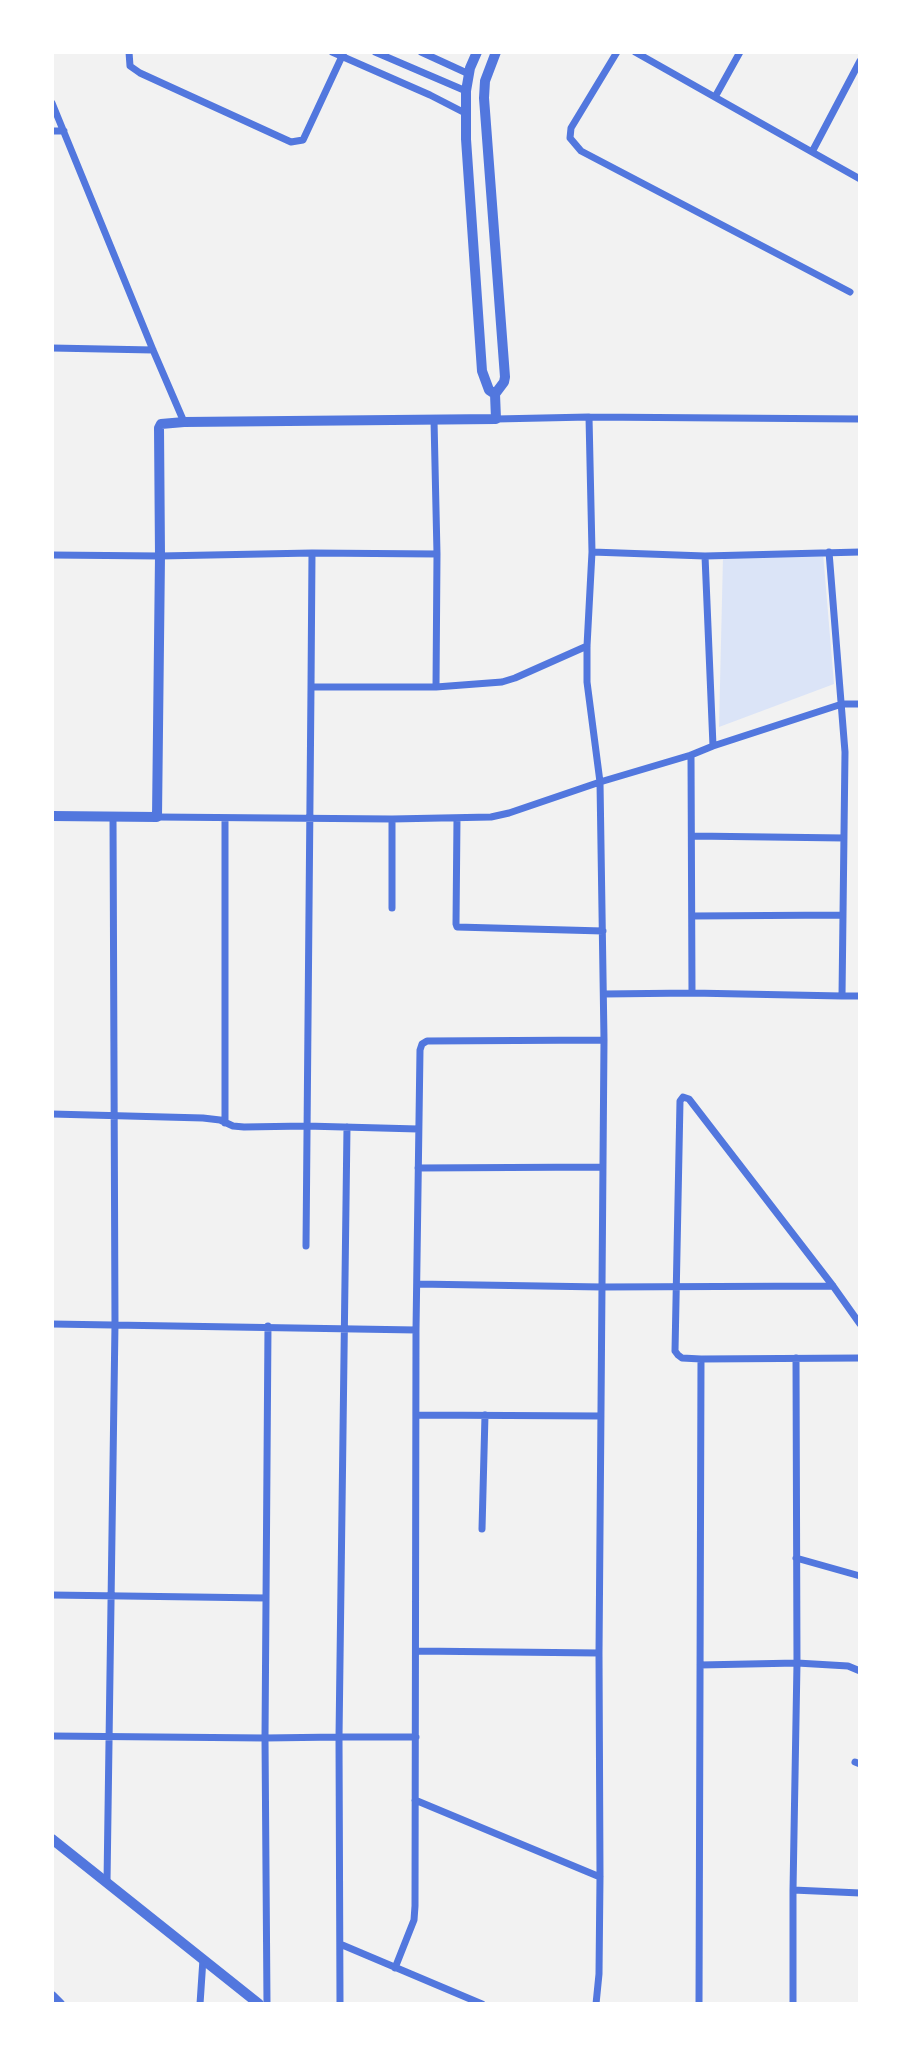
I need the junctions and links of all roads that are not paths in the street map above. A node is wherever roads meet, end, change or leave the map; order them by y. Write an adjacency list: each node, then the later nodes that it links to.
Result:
1 (129, 52): 10 (street)
2 (332, 52): 10 (street)
3 (375, 52): 13 (street)
4 (421, 52): 12 (street)
5 (477, 52): 12 (street)
6 (496, 52): 24 (street)
7 (617, 52): 21 (street)
8 (635, 52): 14 (street)
9 (740, 52): 14 (street)
10 (343, 55): 16 (street)
11 (858, 66): 19 (street)
12 (469, 74): 13 (street)
13 (466, 92): 16 (street)
14 (715, 97): 19 (street)
15 (52, 103): 18 (street)
16 (465, 113): 24 (street)
17 (52, 131): 18 (street)
18 (64, 131): 23 (street)
19 (812, 152): 20 (street)
20 (859, 179)
21 (850, 292)
22 (52, 348): 23 (street)
23 (153, 351): 29 (street)
24 (495, 394): 26 (street)
25 (589, 417): 26 (street); 27 (street); 30 (street)
26 (496, 419): 28 (street)
27 (859, 419)
28 (433, 421): 29 (street); 34 (street)
29 (184, 422): 36 (street)
30 (592, 552): 37 (street); 38 (street)
31 (829, 552): 32 (street); 37 (street); 41 (street)
32 (859, 552)
33 (312, 553): 34 (street); 36 (street); 39 (street)
34 (437, 554): 40 (street)
35 (52, 555): 36 (street)
36 (160, 556): 48 (street)
37 (705, 556): 43 (street)
38 (587, 646): 40 (street); 45 (street)
39 (311, 687): 40 (street); 51 (street)
40 (436, 687)
41 (842, 704): 42 (street); 43 (street); 54 (street)
42 (859, 704)
43 (713, 746): 44 (street)
44 (691, 755): 45 (street); 53 (street)
45 (600, 782): 50 (street); 58 (street)
46 (52, 816): 47 (street)
47 (113, 816): 48 (street); 65 (street)
48 (157, 817): 49 (street)
49 (225, 818): 51 (street); 66 (street)
50 (457, 818): 52 (street); 58 (street)
51 (311, 819): 52 (street); 67 (street)
52 (393, 819): 55 (street)
53 (693, 836): 54 (street); 57 (street)
54 (844, 838): 56 (street)
55 (392, 908)
56 (843, 915): 57 (street); 61 (street)
57 (693, 916): 59 (street)
58 (603, 931): 60 (street)
59 (692, 993): 60 (street); 61 (street)
60 (604, 994): 63 (street)
61 (842, 996): 62 (street)
62 (859, 996)
63 (604, 1040): 69 (street); 70 (street)
64 (52, 1114): 65 (street)
65 (113, 1114): 66 (street); 78 (street)
66 (225, 1123): 67 (street)
67 (306, 1126): 68 (street); 72 (street)
68 (347, 1127): 69 (street); 81 (street)
69 (418, 1129): 71 (street)
70 (602, 1167): 71 (street); 76 (street)
71 (418, 1168): 73 (street)
72 (306, 1246)
73 (417, 1284): 76 (street); 82 (street)
74 (677, 1286): 75 (street); 75 (street); 76 (street); 84 (street)
75 (833, 1286): 79 (street)
76 (602, 1287): 88 (street)
77 (52, 1324): 78 (street)
78 (115, 1324): 80 (street); 92 (street)
79 (859, 1324)
80 (268, 1326): 81 (street); 94 (street)
81 (345, 1327): 82 (street); 102 (street)
82 (416, 1330): 86 (street)
83 (859, 1357): 85 (street)
84 (701, 1359): 85 (street); 98 (street)
85 (796, 1359): 90 (street)
86 (416, 1415): 87 (street); 95 (street)
87 (485, 1415): 88 (street); 89 (street)
88 (601, 1416): 96 (street)
89 (482, 1529)
90 (796, 1558): 91 (street); 97 (street)
91 (859, 1576)
92 (111, 1594): 93 (street); 94 (street); 101 (street)
93 (52, 1595)
94 (266, 1598): 104 (street)
95 (416, 1651): 96 (street); 103 (street)
96 (598, 1653): 107 (street)
97 (797, 1663): 98 (street); 99 (street); 109 (street)
98 (700, 1665): 122 (street)
99 (859, 1671)
100 (52, 1736): 101 (street)
101 (108, 1737): 104 (street); 108 (street)
102 (339, 1737): 103 (street); 104 (street); 111 (street)
103 (416, 1737): 105 (street)
104 (265, 1738): 118 (street)
105 (415, 1800): 107 (street); 113 (street)
106 (52, 1839): 108 (street)
107 (600, 1877): 121 (street)
108 (107, 1882): 112 (street)
109 (793, 1890): 110 (street); 123 (street)
110 (859, 1893)
111 (340, 1944): 113 (street); 119 (street)
112 (203, 1959): 116 (street); 117 (street)
113 (395, 1968): 120 (street)
114 (52, 1996): 115 (street)
115 (60, 2004)
116 (200, 2004)
117 (259, 2004)
118 (267, 2004)
119 (340, 2004)
120 (482, 2004)
121 (596, 2004)
122 (699, 2004)
123 (793, 2004)

